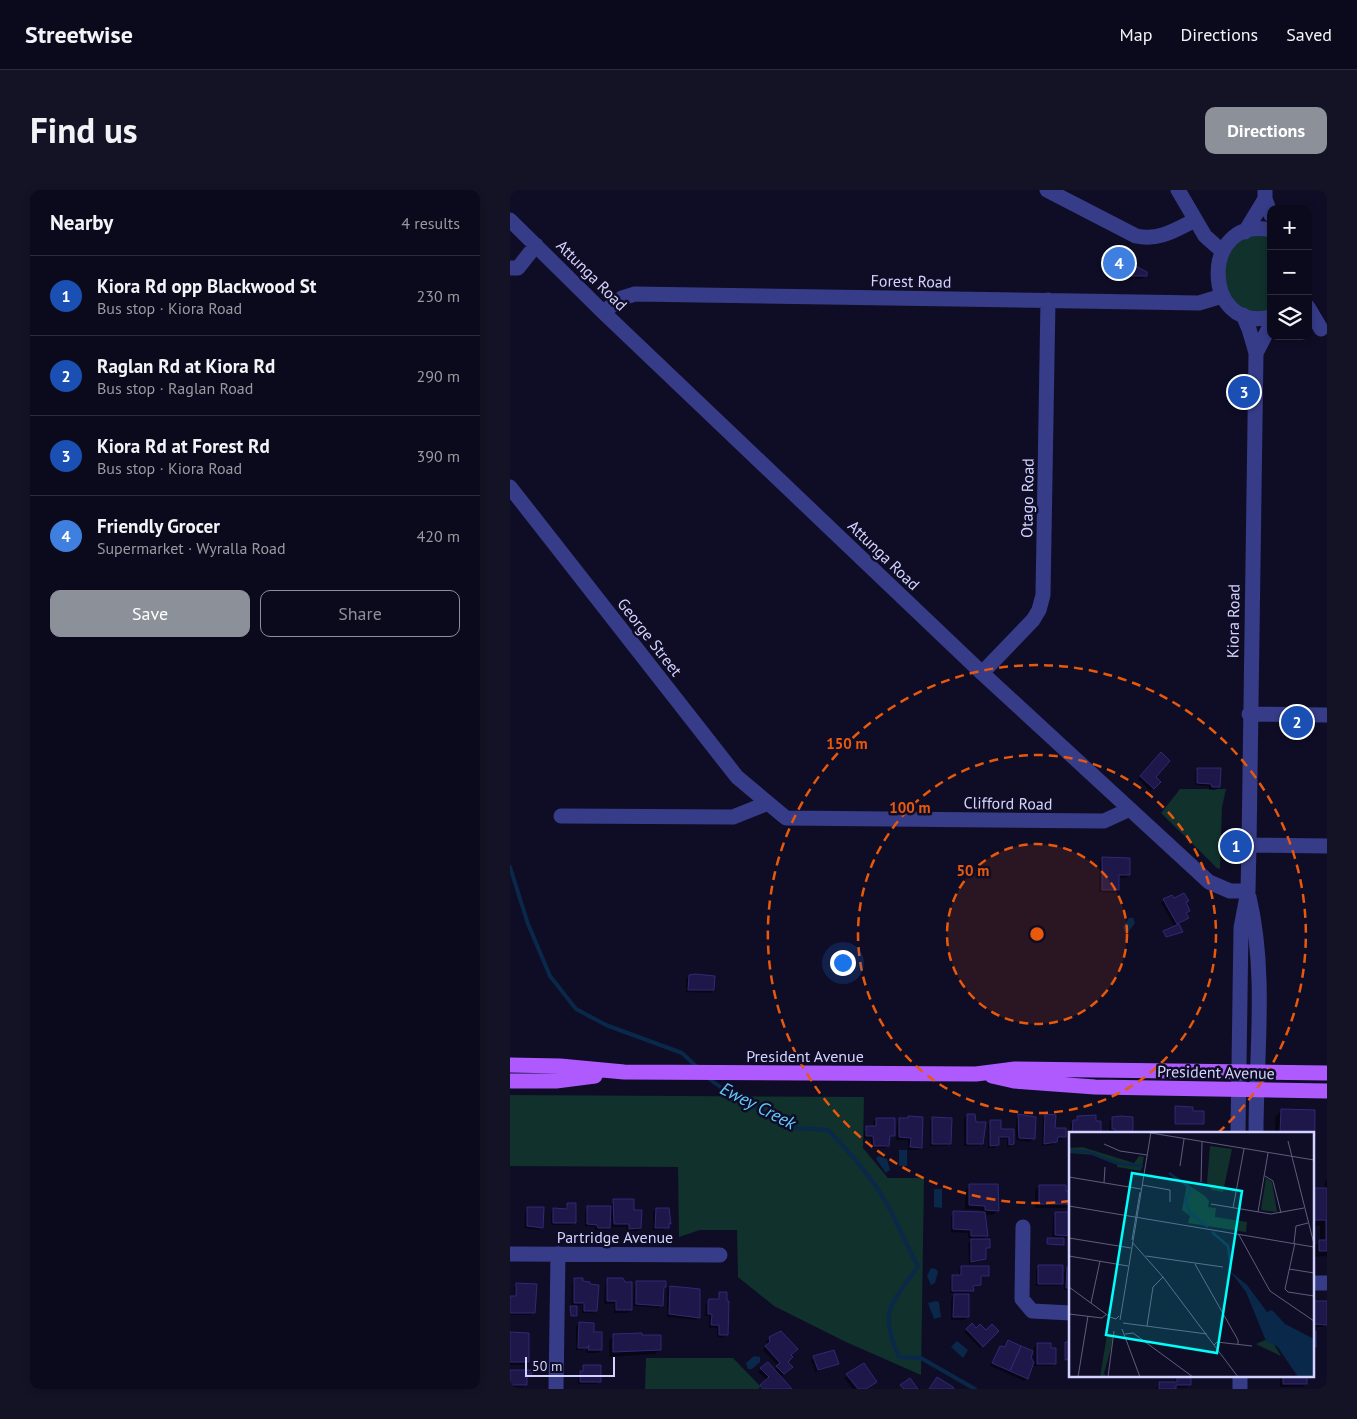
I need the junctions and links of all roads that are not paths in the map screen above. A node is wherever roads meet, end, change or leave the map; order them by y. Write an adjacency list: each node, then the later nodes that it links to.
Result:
1 (1047, 190): 5 (street)
2 (1178, 190): 5 (street)
3 (1265, 194): 7 (street)
4 (510, 220): 8 (street, Attunga Road)
5 (1195, 220): 9 (street)
6 (1267, 230): 7 (street)
7 (1245, 232): 9 (street)
8 (536, 245): 10 (street); 13 (street, Attunga Road)
9 (1222, 251): 11 (street)
10 (510, 268)
11 (1222, 296): 12 (street, Forest Road); 14 (street)
12 (1048, 300): 13 (street, Forest Road); 21 (street, Otago Road)
13 (603, 312): 21 (street, Attunga Road)
14 (1243, 314): 16 (street); 19 (street, Kiora Road)
15 (1312, 315): 17 (street)
16 (1267, 317)
17 (1319, 329)
18 (1267, 331): 19 (street, Kiora Road)
19 (1256, 352): 22 (street, Kiora Road)
20 (510, 487): 24 (street, George Street)
21 (982, 673): 25 (street, Attunga Road)
22 (1249, 714): 23 (street); 27 (street, Kiora Road)
23 (1327, 715)
24 (768, 802): 25 (street, Clifford Road); 26 (street)
25 (1130, 809): 29 (street, Attunga Road)
26 (561, 816)
27 (1249, 845): 28 (street); 29 (street, Kiora Road)
28 (1327, 846)
29 (1248, 891): 31 (street, Kiora Road); 32 (street, Kiora Road)
30 (510, 1065): 33 (main road, President Avenue)
31 (1238, 1071): 32 (main road, President Avenue); 35 (main road, President Avenue); 37 (street, Kiora Road)
32 (1256, 1071): 34 (main road, President Avenue); 38 (street, Kiora Road)
33 (624, 1072): 35 (main road, President Avenue); 36 (main road, President Avenue)
34 (1327, 1073)
35 (985, 1074): 37 (main road, President Avenue)
36 (510, 1081)
37 (1238, 1090): 38 (main road, President Avenue); 40 (street, Kiora Road)
38 (1256, 1090): 39 (main road, President Avenue); 41 (street, Kiora Road)
39 (1327, 1091)
40 (1238, 1132)
41 (1256, 1132)
42 (1023, 1227): 48 (street)
43 (510, 1254): 44 (street, Partridge Avenue)
44 (558, 1254): 45 (street, Partridge Avenue); 50 (street)
45 (720, 1255)
46 (1314, 1283): 47 (street)
47 (1327, 1283)
48 (1069, 1313)
49 (1240, 1376): 51 (street)
50 (556, 1389)
51 (1240, 1389)

